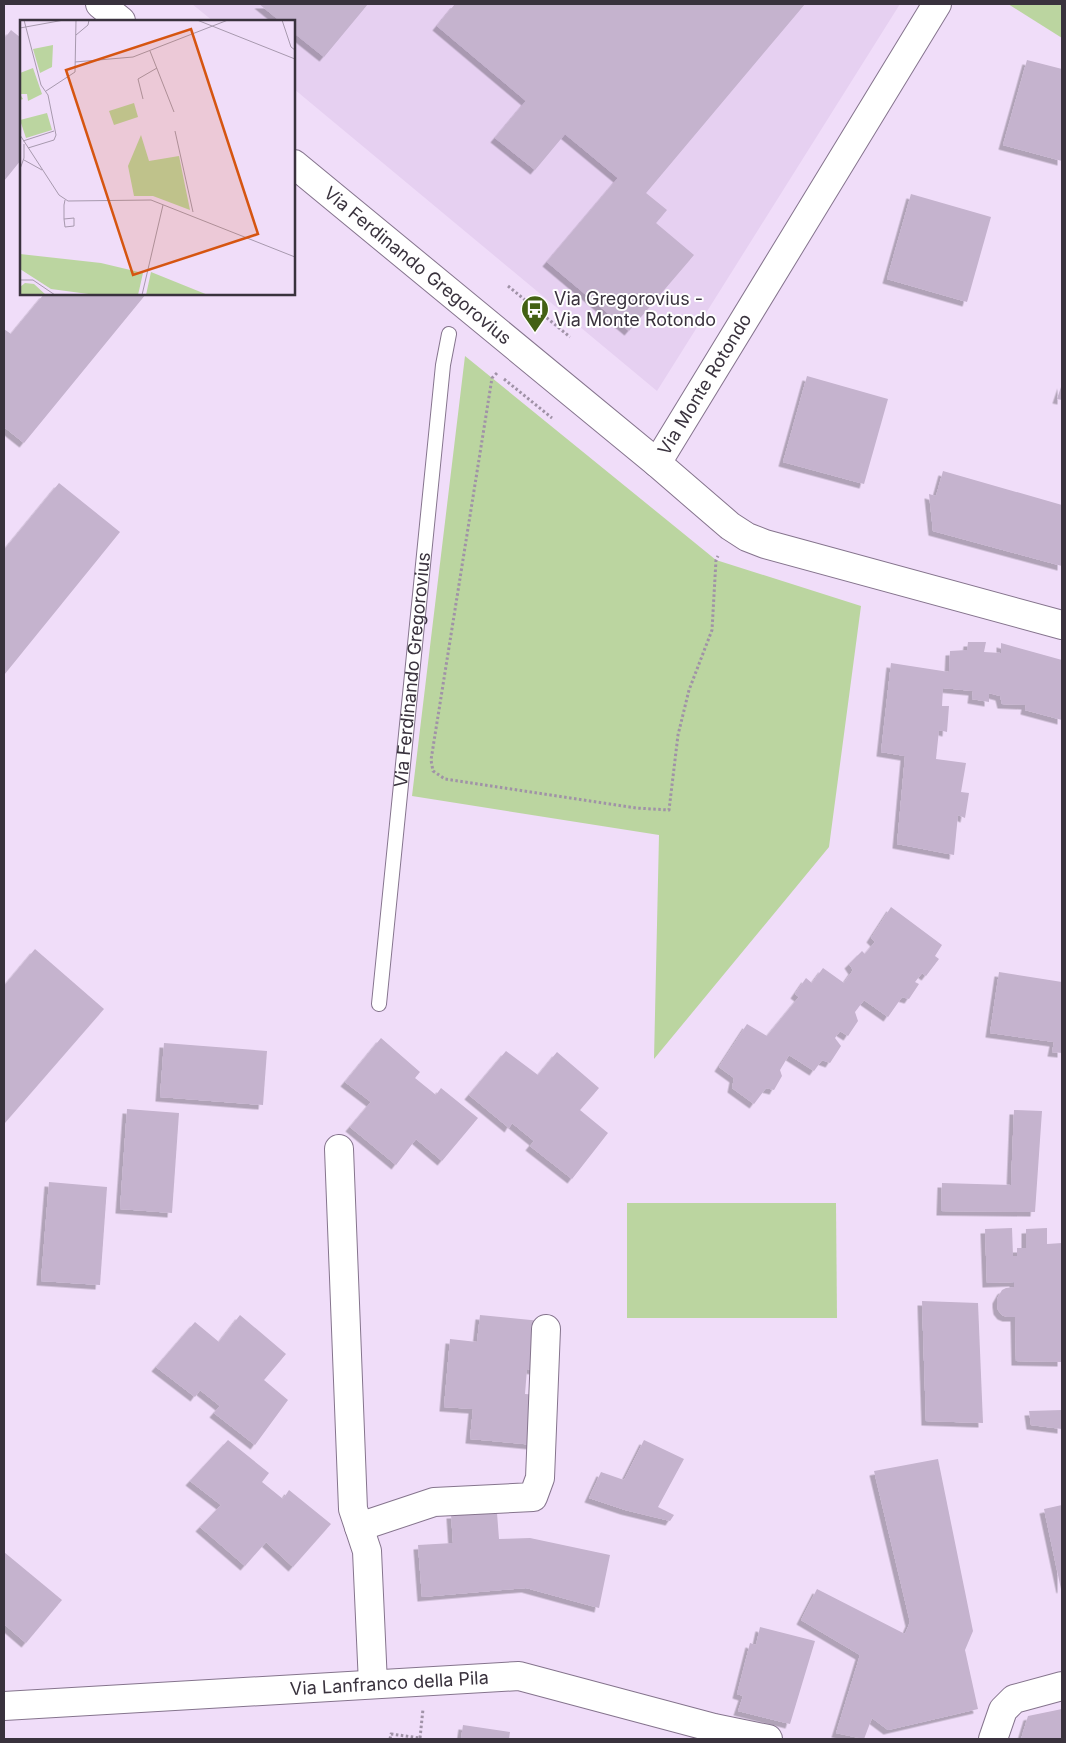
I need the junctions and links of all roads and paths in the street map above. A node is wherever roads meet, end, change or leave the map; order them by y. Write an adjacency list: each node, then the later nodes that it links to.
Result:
1 (100, 4): 3 (street)
2 (937, 4): 11 (street, Via Monte Rotondo)
3 (120, 20)
4 (295, 165): 11 (street, Via Ferdinando Gregorovius)
5 (508, 286): 7 (path)
6 (448, 334): 14 (lane, Via Ferdinando Gregorovius)
7 (570, 337)
8 (497, 373): 12 (path)
9 (504, 379): 10 (path)
10 (553, 418)
11 (657, 463): 13 (street, Via Monte Rotondo)
12 (718, 556)
13 (1062, 625)
14 (379, 1004)
15 (339, 1149): 17 (street)
16 (546, 1329): 17 (street)
17 (359, 1527): 18 (street)
18 (372, 1684): 20 (street, Via Lanfranco della Pila); 24 (street, Via Lanfranco della Pila)
19 (1062, 1686): 25 (street)
20 (4, 1706)
21 (423, 1706): 23 (path)
22 (390, 1739): 23 (path)
23 (420, 1739)
24 (768, 1739)
25 (993, 1739)

